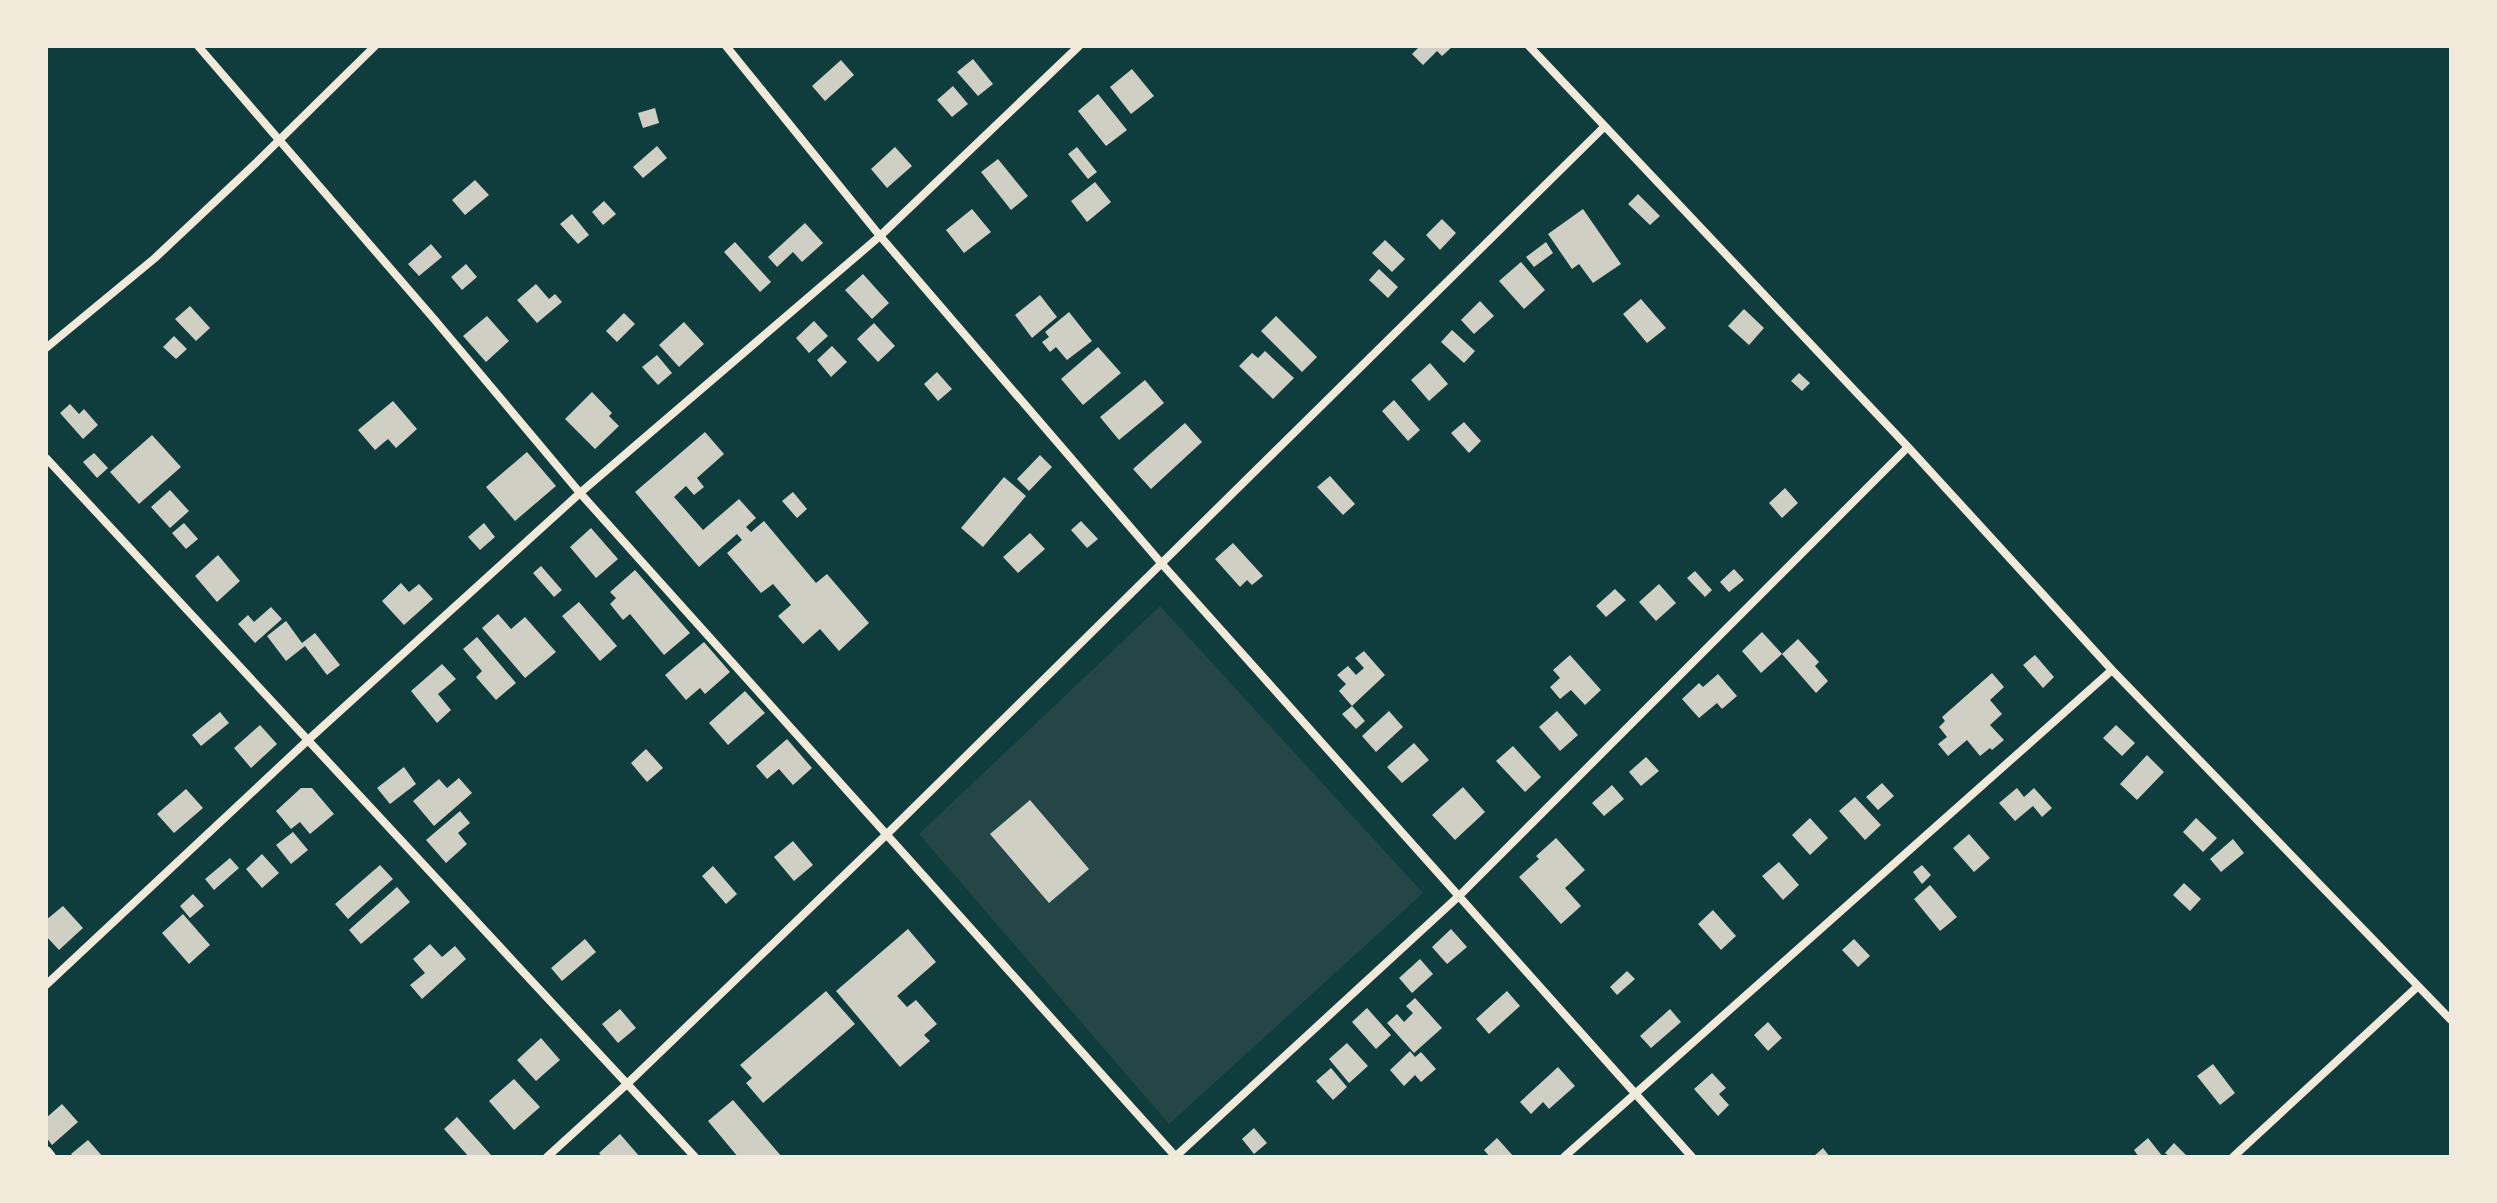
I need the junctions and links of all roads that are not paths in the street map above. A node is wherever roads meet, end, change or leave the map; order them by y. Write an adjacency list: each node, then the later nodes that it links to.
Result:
1 (198, 46): 7 (street)
2 (375, 46): 7 (street)
3 (726, 46): 8 (street)
4 (1079, 46): 8 (street)
5 (1529, 46): 6 (street)
6 (1604, 127): 10 (street); 13 (street)
7 (280, 139): 9 (street); 12 (street)
8 (880, 236): 12 (street); 13 (street)
9 (46, 348)
10 (1908, 447): 14 (street); 17 (street)
11 (46, 458): 15 (street)
12 (580, 493): 15 (street); 16 (street)
13 (1162, 564): 16 (street); 17 (street)
14 (2112, 670): 19 (street); 22 (street)
15 (308, 740): 18 (street); 21 (street)
16 (886, 835): 21 (street); 27 (street)
17 (1460, 895): 22 (street); 27 (street)
18 (46, 985)
19 (2417, 987): 20 (street); 30 (street)
20 (2451, 1020)
21 (627, 1084): 25 (street); 26 (street)
22 (1636, 1094): 28 (street); 29 (street)
23 (46, 1152): 24 (street)
24 (50, 1157)
25 (547, 1157)
26 (695, 1157)
27 (1176, 1157)
28 (1564, 1157)
29 (1692, 1157)
30 (2233, 1157)

